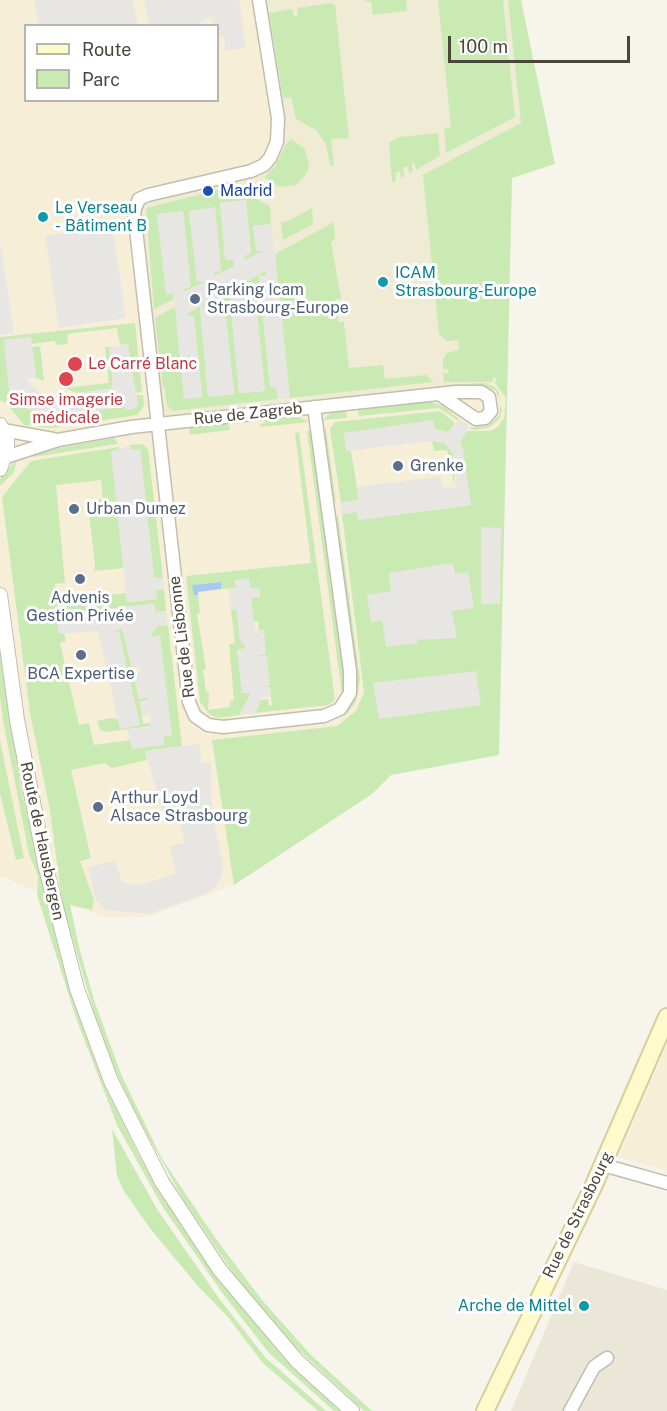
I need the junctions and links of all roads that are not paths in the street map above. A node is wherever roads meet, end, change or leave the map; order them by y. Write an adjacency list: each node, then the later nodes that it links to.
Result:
1 (259, 0): 4 (street)
2 (439, 394): 3 (street, Rue de Zagreb)
3 (314, 407): 4 (street, Rue de Zagreb); 4 (street, Rue de Lisbonne)
4 (158, 424): 6 (street, Rue de Zagreb)
5 (2, 428): 6 (street, Rue de Zagreb); 7 (street)
6 (58, 440): 7 (street, Rue de Zagreb)
7 (3, 463)
8 (0, 594): 13 (street, Route de Hausbergen)
9 (667, 1017): 10 (main road, Rue de Strasbourg)
10 (603, 1165): 11 (street); 16 (main road, Rue de Strasbourg)
11 (667, 1183)
12 (607, 1358): 17 (street)
13 (331, 1394): 14 (street); 15 (street)
14 (346, 1411)
15 (352, 1411)
16 (485, 1411)
17 (570, 1411)

